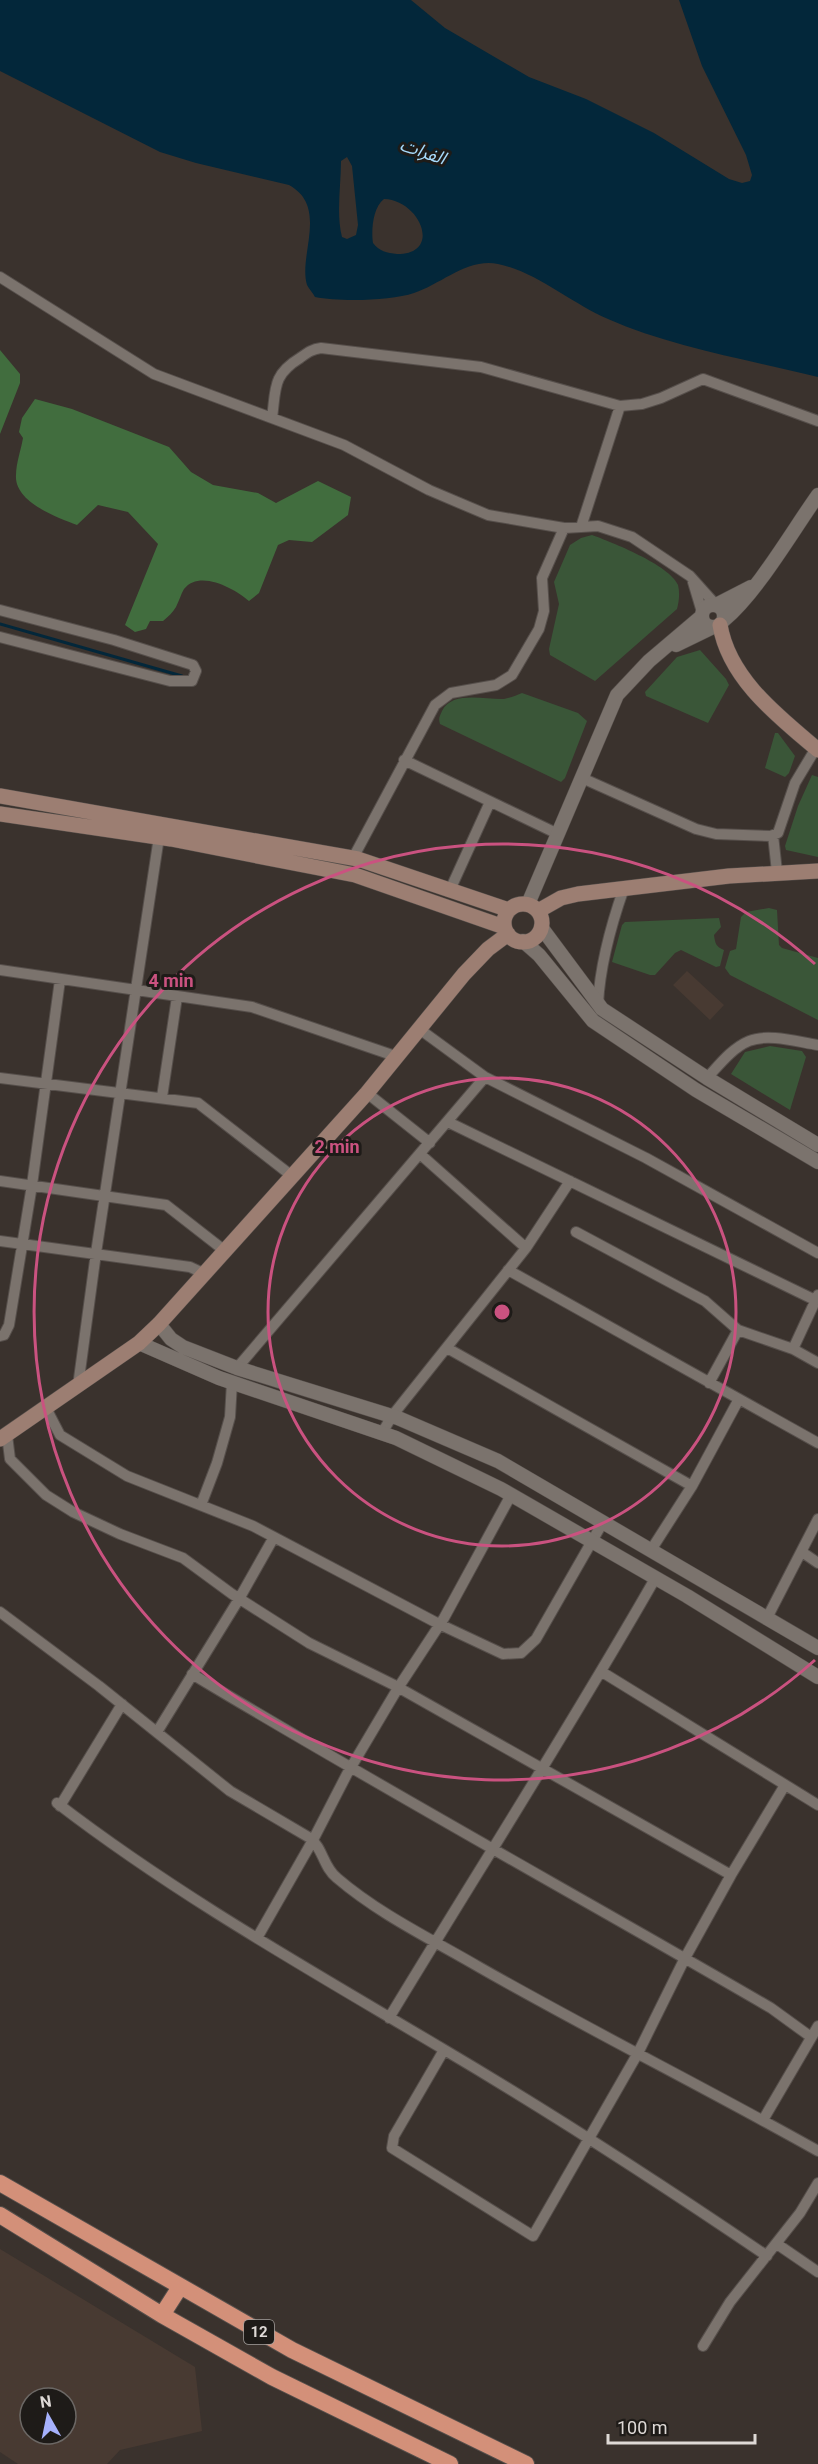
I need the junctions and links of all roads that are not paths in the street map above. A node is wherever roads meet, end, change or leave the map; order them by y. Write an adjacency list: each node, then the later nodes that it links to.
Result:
1 (0, 277): 3 (street)
2 (620, 406): 3 (street); 4 (street); 6 (street)
3 (272, 418): 7 (street)
4 (818, 421)
5 (818, 495): 9 (street)
6 (581, 527): 7 (street); 8 (street)
7 (564, 528): 17 (street)
8 (690, 576): 10 (street); 12 (street)
9 (755, 585): 10 (street); 13 (street)
10 (716, 605): 12 (street); 13 (street)
11 (0, 610): 14 (street)
12 (702, 614): 13 (street); 15 (street)
13 (718, 624): 15 (street); 16 (main road)
14 (0, 637)
15 (661, 652): 18 (street)
16 (817, 749): 25 (street)
17 (404, 760): 21 (street); 27 (street)
18 (582, 778): 24 (street); 25 (street)
19 (0, 796): 20 (main road)
20 (41, 802): 23 (main road); 27 (main road)
21 (490, 802): 24 (street); 31 (street)
22 (0, 814): 23 (main road)
23 (39, 820): 26 (main road)
24 (558, 834): 32 (street)
25 (773, 835): 29 (street)
26 (159, 837): 35 (main road); 39 (street)
27 (353, 858): 31 (main road)
28 (818, 871): 29 (main road)
29 (777, 872): 30 (main road)
30 (624, 888): 32 (main road); 41 (street)
31 (450, 890): 33 (main road)
32 (533, 908): 33 (main road); 34 (main road)
33 (509, 910): 35 (main road)
34 (541, 927): 36 (main road); 41 (street)
35 (506, 931): 36 (main road); 42 (main road)
36 (523, 942): 56 (street)
37 (0, 970): 38 (street)
38 (60, 980): 39 (street); 48 (street)
39 (137, 991): 40 (street); 50 (street)
40 (177, 997): 44 (street); 51 (street)
41 (598, 1004): 47 (street)
42 (418, 1028): 44 (main road); 45 (street)
43 (818, 1045): 47 (street)
44 (395, 1056): 49 (main road)
45 (485, 1077): 52 (street); 68 (street)
46 (0, 1078): 48 (street)
47 (707, 1078): 54 (street)
48 (47, 1085): 50 (street); 60 (street)
49 (367, 1093): 53 (street); 57 (main road)
50 (121, 1094): 51 (street); 61 (street)
51 (162, 1097): 57 (street)
52 (448, 1122): 53 (street); 59 (street)
53 (430, 1143): 55 (street)
54 (818, 1145)
55 (420, 1154): 65 (street); 79 (street)
56 (818, 1162)
57 (292, 1176): 66 (main road)
58 (0, 1180): 60 (street)
59 (570, 1181): 65 (street); 71 (street)
60 (32, 1185): 61 (street); 64 (street)
61 (105, 1196): 66 (street); 67 (street)
62 (576, 1232): 73 (street)
63 (0, 1240): 64 (street)
64 (22, 1244): 67 (street); 74 (street)
65 (526, 1248): 69 (street)
66 (225, 1251): 70 (main road)
67 (96, 1253): 70 (street); 82 (street)
68 (818, 1254)
69 (508, 1270): 76 (street); 81 (street)
70 (205, 1274): 72 (main road)
71 (817, 1297): 77 (street)
72 (159, 1324): 75 (main road); 79 (street)
73 (738, 1330): 77 (street); 81 (street)
74 (0, 1336)
75 (139, 1343): 80 (street); 82 (main road)
76 (447, 1348): 85 (street); 89 (street)
77 (793, 1349): 78 (street)
78 (818, 1363)
79 (237, 1368): 85 (street)
80 (231, 1382): 86 (street); 91 (street)
81 (709, 1383): 83 (street)
82 (78, 1386): 84 (main road)
83 (739, 1400): 88 (street); 89 (street)
84 (46, 1408): 87 (main road); 91 (street)
85 (392, 1416): 86 (street); 93 (street)
86 (382, 1433): 90 (street)
87 (3, 1437): 100 (street)
88 (818, 1443)
89 (692, 1486): 96 (street)
90 (511, 1495): 95 (street); 103 (street)
91 (201, 1505): 94 (street)
92 (818, 1520): 97 (street)
93 (603, 1522): 95 (street); 96 (street)
94 (274, 1537): 100 (street); 103 (street)
95 (594, 1541): 99 (street); 103 (street)
96 (651, 1550): 102 (street)
97 (801, 1552): 98 (street); 102 (street)
98 (818, 1563)
99 (656, 1577): 105 (street); 107 (street)
100 (239, 1599): 106 (street); 108 (street)
101 (0, 1612): 109 (street)
102 (767, 1618): 104 (street)
103 (439, 1624): 108 (street)
104 (818, 1648)
105 (602, 1672): 112 (street); 113 (street)
106 (192, 1674): 110 (street); 111 (street)
107 (818, 1677)
108 (398, 1688): 111 (street); 112 (street)
109 (122, 1704): 110 (street); 118 (street)
110 (157, 1732): 115 (street)
111 (352, 1766): 115 (street); 116 (street)
112 (542, 1769): 116 (street); 117 (street)
113 (785, 1785): 114 (street); 117 (street)
114 (818, 1805)
115 (313, 1840): 118 (street); 119 (street)
116 (491, 1849): 119 (street); 120 (street)
117 (731, 1875): 120 (street)
118 (257, 1938): 121 (street)
119 (434, 1941): 121 (street); 125 (street)
120 (685, 1959): 123 (street); 125 (street)
121 (389, 2018): 124 (street)
122 (818, 2026): 123 (street)
123 (811, 2037): 126 (street)
124 (444, 2050): 127 (street); 127 (street)
125 (638, 2053): 126 (street); 127 (street)
126 (763, 2120): 128 (street)
127 (588, 2140): 133 (street)
128 (818, 2151)
129 (0, 2183): 135 (highway, 12)
130 (818, 2183): 132 (street)
131 (0, 2215): 136 (highway, 12)
132 (777, 2244): 133 (street); 134 (street)
133 (767, 2256): 137 (street)
134 (818, 2272)
135 (180, 2288): 136 (highway); 139 (highway, 12)
136 (162, 2315): 138 (highway, 12)
137 (703, 2346)
138 (450, 2464)
139 (526, 2464)

